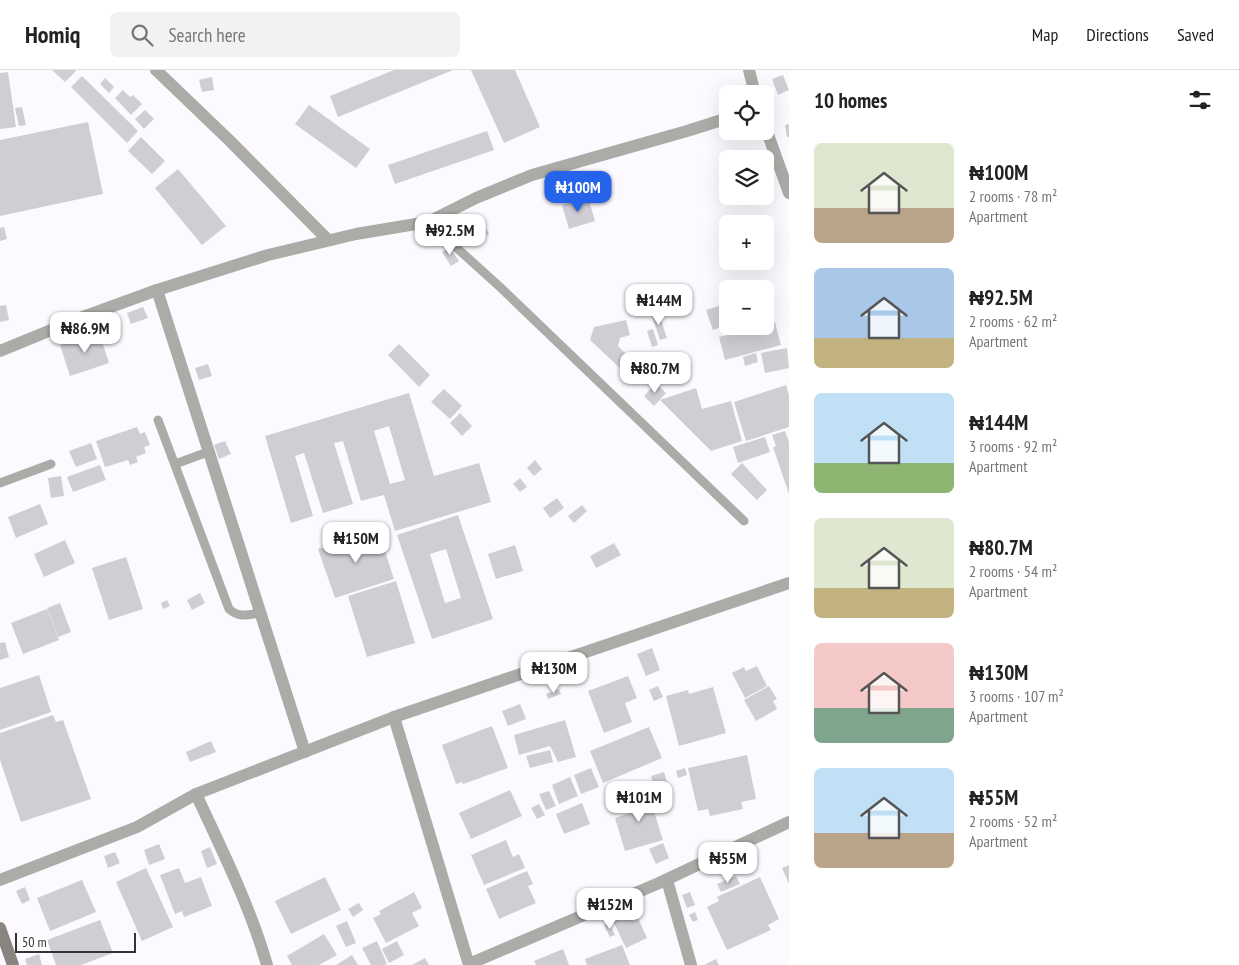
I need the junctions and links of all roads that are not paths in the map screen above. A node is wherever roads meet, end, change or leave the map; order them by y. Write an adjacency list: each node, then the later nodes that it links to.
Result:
1 (156, 70): 4 (street)
2 (166, 70): 4 (street)
3 (749, 70): 5 (street)
4 (170, 83): 10 (street)
5 (753, 85)
6 (719, 121): 9 (street)
7 (770, 140): 8 (street)
8 (789, 194)
9 (428, 222): 10 (street); 18 (lane)
10 (328, 240): 11 (street)
11 (156, 290): 12 (street); 14 (street)
12 (0, 350)
13 (158, 420): 16 (lane)
14 (208, 452): 16 (lane); 20 (street)
15 (52, 464): 17 (lane)
16 (175, 464): 20 (lane)
17 (0, 483)
18 (744, 521)
19 (789, 583): 21 (street)
20 (260, 613): 22 (street)
21 (394, 718): 22 (street); 28 (street)
22 (305, 752): 23 (street)
23 (196, 794): 25 (street); 30 (street)
24 (789, 822): 26 (street)
25 (0, 880)
26 (667, 880): 28 (street); 31 (street)
27 (0, 928): 29 (street)
28 (469, 964)
29 (13, 965)
30 (267, 965)
31 (691, 965)

